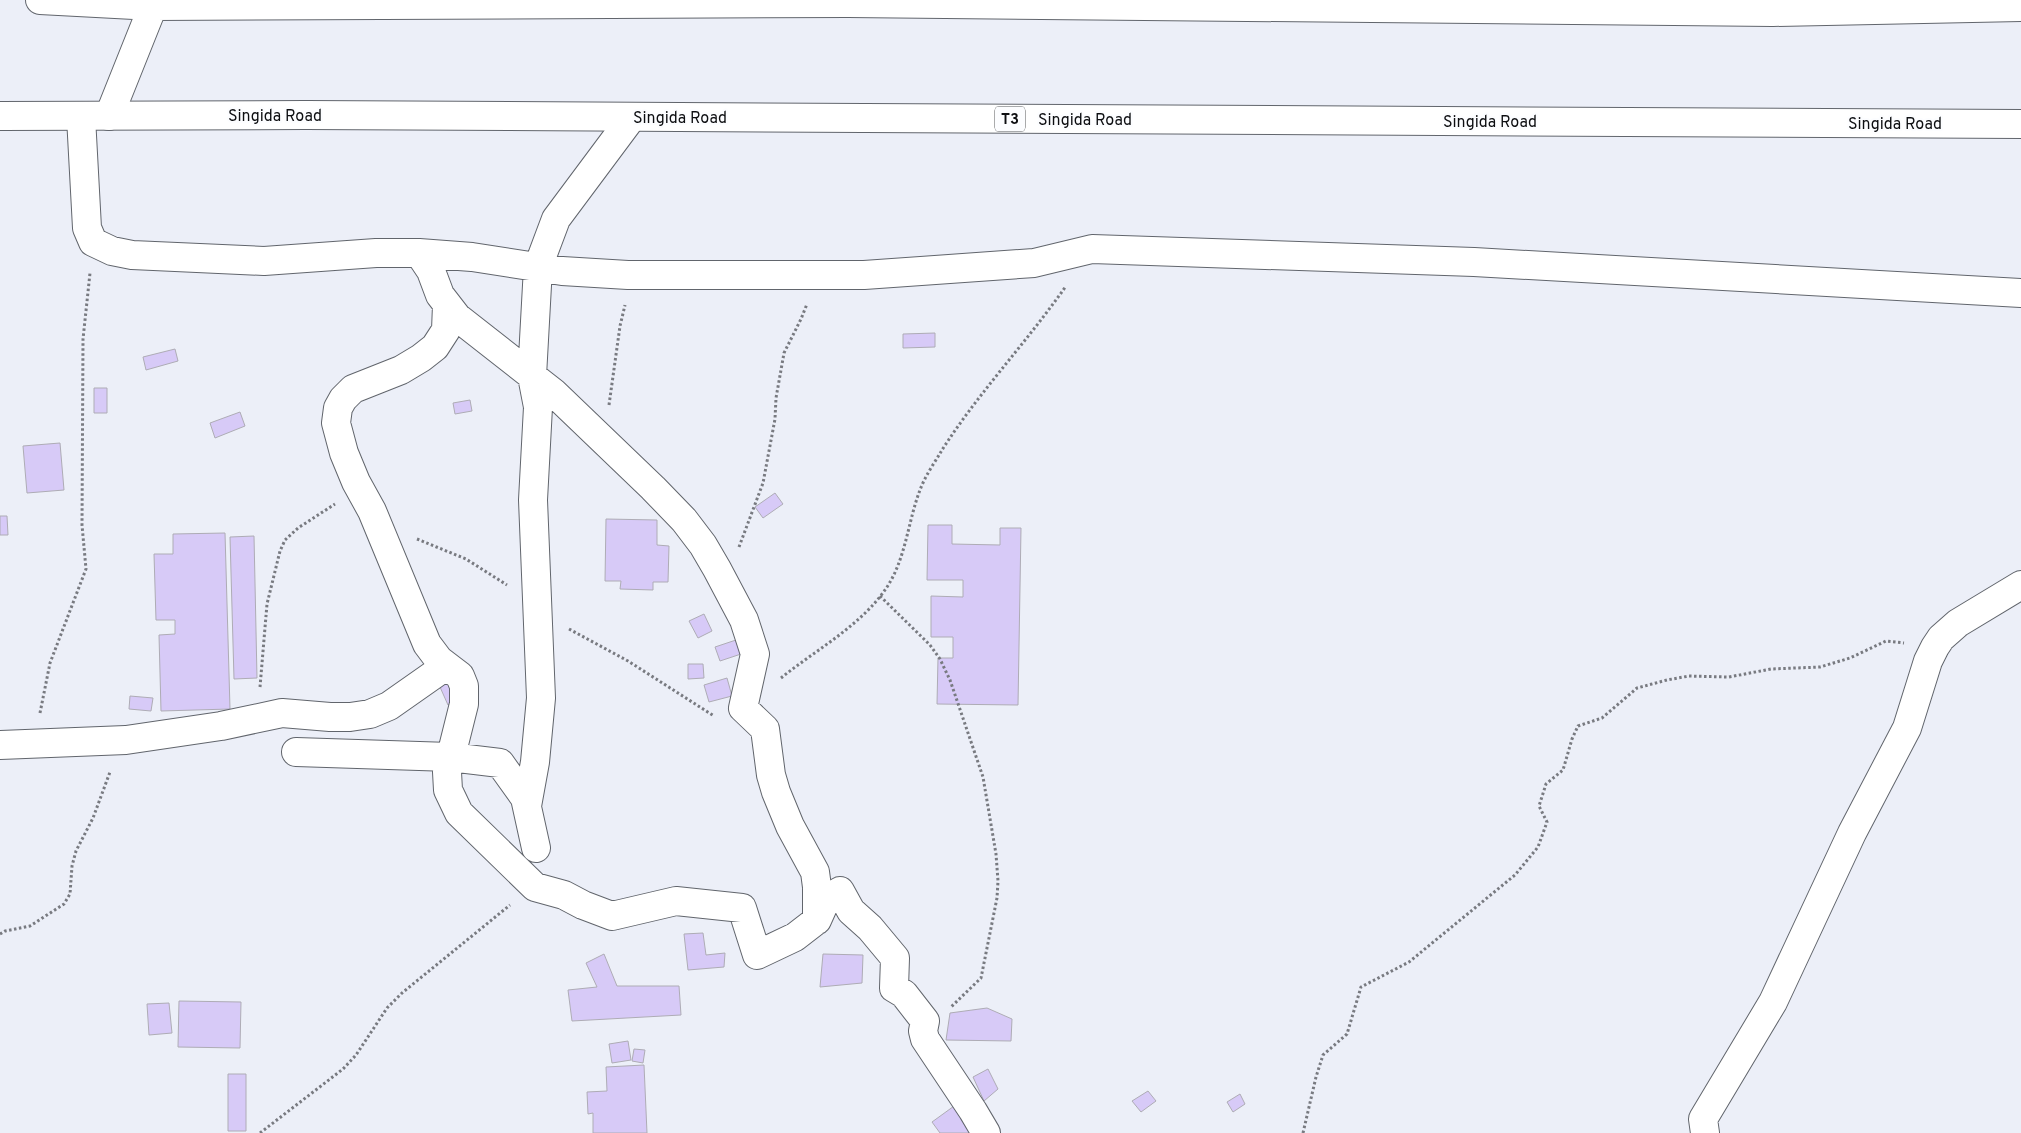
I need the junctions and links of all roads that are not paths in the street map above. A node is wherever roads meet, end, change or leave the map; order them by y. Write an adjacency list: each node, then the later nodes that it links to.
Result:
1 (40, 0): 4 (main road)
2 (407, 2): 3 (main road); 4 (main road)
3 (845, 2): 5 (main road)
4 (153, 3): 7 (main road)
5 (2021, 7)
6 (0, 116): 8 (main road, Singida Road / T3)
7 (109, 116): 8 (main road, Singida Road / T3); 9 (main road, Singida Road / T3)
8 (81, 117): 11 (main road)
9 (632, 117): 10 (main road, Singida Road / T3); 12 (main road)
10 (2021, 124)
11 (419, 253): 12 (main road); 14 (main road)
12 (538, 267): 13 (main road); 15 (main road)
13 (2021, 293)
14 (447, 305): 15 (main road); 17 (main road)
15 (532, 376): 21 (main road); 23 (main road)
16 (2021, 585): 24 (main road)
17 (446, 666): 18 (main road); 20 (main road)
18 (0, 746)
19 (296, 752): 20 (main road)
20 (450, 757): 21 (main road); 23 (main road)
21 (527, 806): 22 (main road)
22 (536, 848)
23 (817, 920): 25 (main road)
24 (1700, 1128)
25 (986, 1133)

